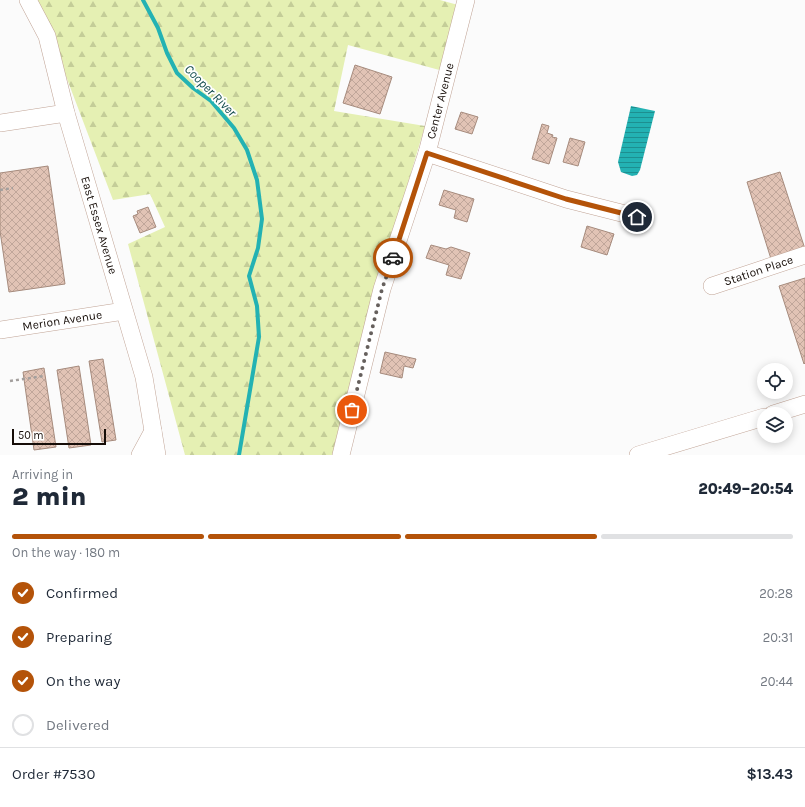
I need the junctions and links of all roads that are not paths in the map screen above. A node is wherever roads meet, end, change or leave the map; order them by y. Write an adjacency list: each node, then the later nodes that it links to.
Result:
1 (28, 0): 3 (street, East Essex Avenue)
2 (466, 0): 5 (street, Center Avenue)
3 (66, 113): 4 (street); 9 (street, East Essex Avenue)
4 (0, 123)
5 (427, 153): 6 (street); 18 (street, Center Avenue)
6 (637, 217)
7 (805, 255): 8 (street, Station Place)
8 (712, 286)
9 (124, 311): 10 (street, Merion Avenue); 14 (street, East Essex Avenue)
10 (0, 330)
11 (805, 404): 12 (street)
12 (793, 408)
13 (757, 420): 15 (street)
14 (153, 431): 16 (street); 17 (street, East Essex Avenue)
15 (686, 447): 19 (street)
16 (140, 455)
17 (157, 455)
18 (341, 455)
19 (638, 455)

